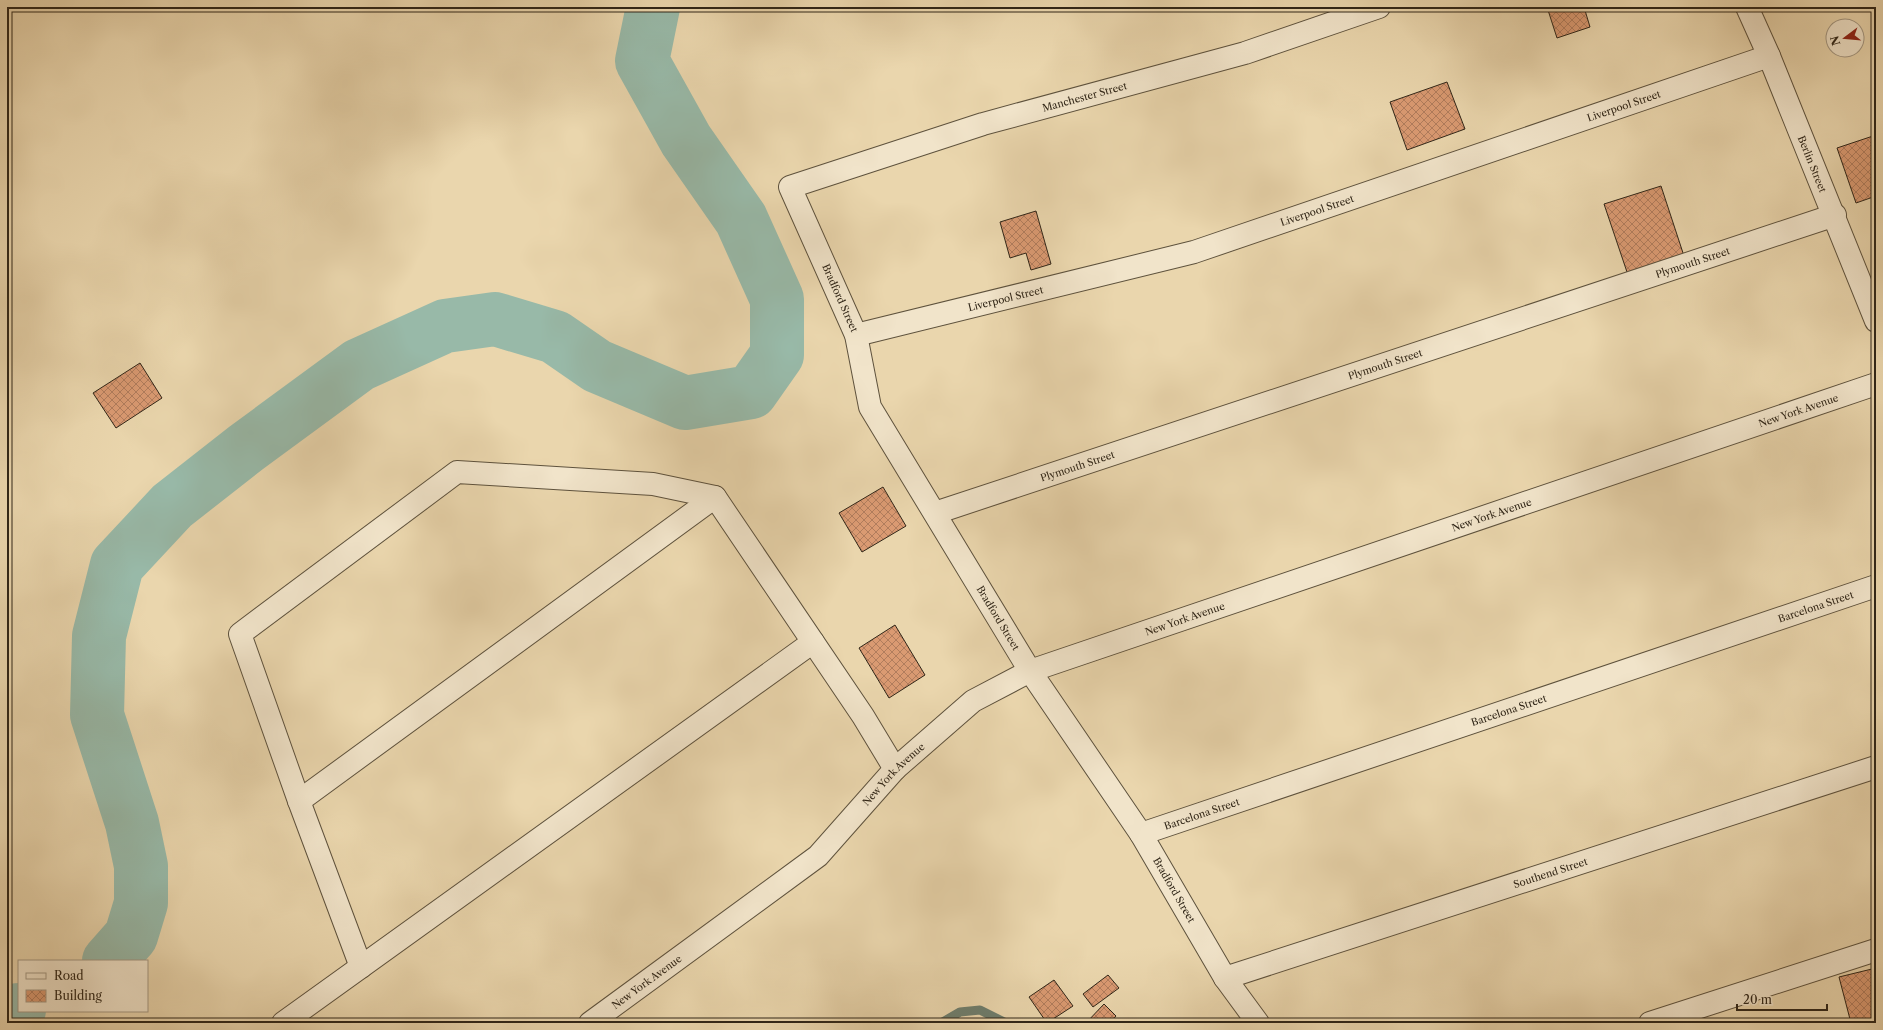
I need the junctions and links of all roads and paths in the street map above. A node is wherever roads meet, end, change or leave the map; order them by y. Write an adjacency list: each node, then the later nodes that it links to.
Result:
1 (1379, 7): 4 (street, Manchester Street)
2 (1747, 7): 3 (street, Berlin Street)
3 (1769, 56): 5 (street, Berlin Street); 7 (street, Liverpool Street)
4 (790, 187): 7 (street, Bradford Street)
5 (1835, 215): 6 (street, Berlin Street); 10 (street, Plymouth Street)
6 (1876, 321)
7 (856, 335): 10 (street, Bradford Street)
8 (1876, 384): 13 (street, New York Avenue)
9 (715, 497): 12 (street); 16 (street); 16 (street)
10 (935, 513): 13 (street, Bradford Street)
11 (1876, 586): 17 (street, Barcelona Street)
12 (813, 642): 15 (street); 19 (street)
13 (1030, 671): 15 (street, New York Avenue); 17 (street, Bradford Street)
14 (1876, 767): 20 (street, Southend Street)
15 (895, 769): 21 (street, New York Avenue)
16 (298, 801): 19 (street)
17 (1141, 834): 20 (street, Bradford Street)
18 (1876, 950): 25 (street)
19 (361, 967): 22 (street)
20 (1225, 978): 24 (street, Bradford Street)
21 (616, 1015): 23 (street, New York Avenue)
22 (283, 1023)
23 (590, 1023)
24 (1258, 1023)
25 (1650, 1023)

